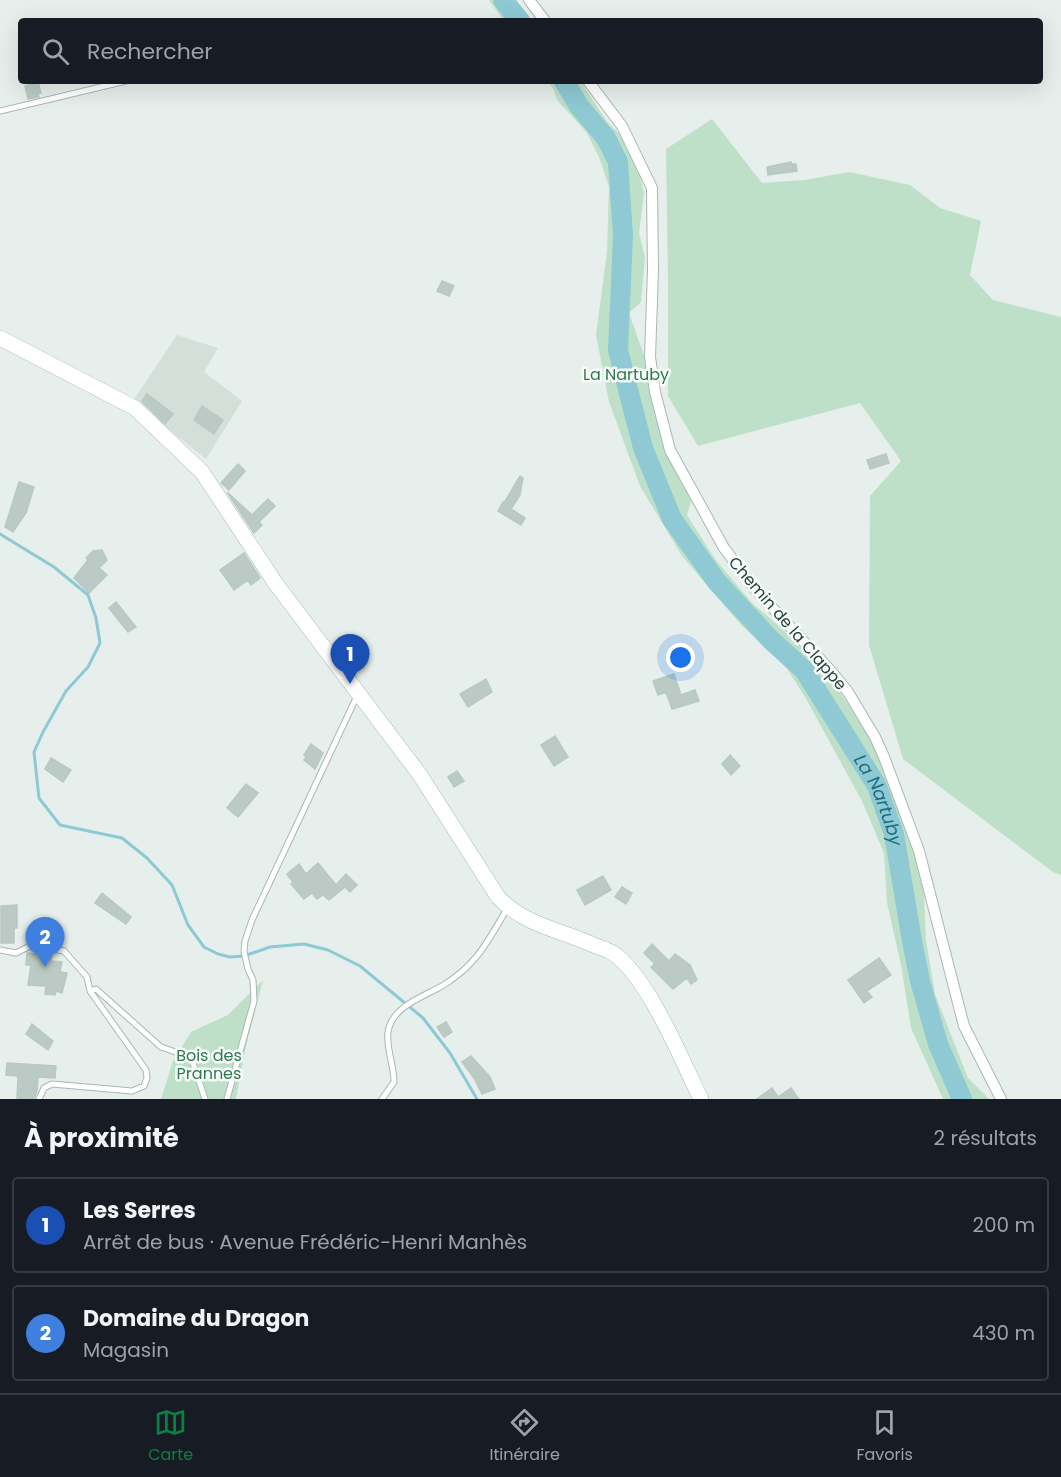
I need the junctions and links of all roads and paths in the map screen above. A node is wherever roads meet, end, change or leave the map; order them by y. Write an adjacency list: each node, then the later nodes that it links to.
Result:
1 (529, 0): 2 (street)
2 (542, 18)
3 (113, 84): 5 (lane)
4 (590, 84): 16 (street, Chemin de la Clappe)
5 (0, 111)
6 (0, 338): 7 (street)
7 (358, 695): 8 (street); 13 (lane)
8 (508, 908): 14 (lane); 15 (street)
9 (0, 950): 10 (lane)
10 (90, 991): 11 (lane); 12 (lane)
11 (39, 1099)
12 (205, 1099)
13 (227, 1099)
14 (382, 1099)
15 (701, 1099)
16 (1001, 1099)

